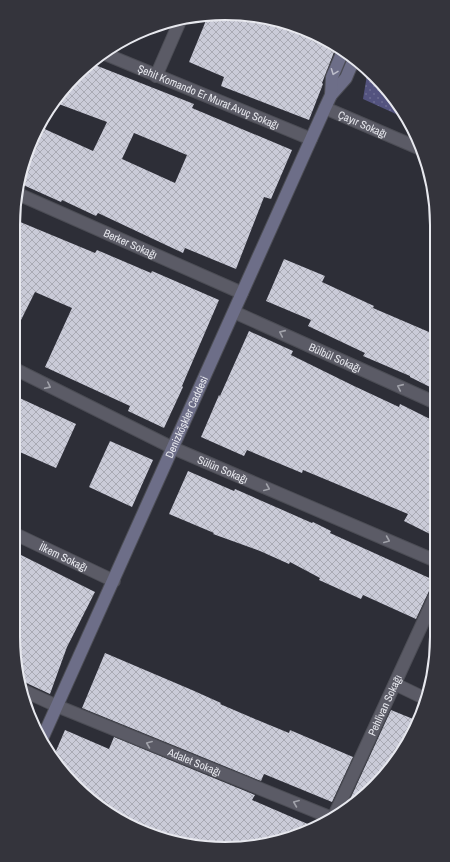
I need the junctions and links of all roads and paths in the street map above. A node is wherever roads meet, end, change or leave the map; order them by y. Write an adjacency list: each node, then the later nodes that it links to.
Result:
1 (178, 26): 5 (street)
2 (110, 56): 5 (street, Şehit Komando Er Murat Avuç Sokağı)
3 (341, 56): 6 (street, Denizköşkler Caddesi, one-way to 6)
4 (352, 64): 6 (street, Denizköşkler Caddesi)
5 (156, 76): 8 (street, Şehit Komando Er Murat Avuç Sokağı)
6 (331, 95): 7 (street, Denizköşkler Caddesi)
7 (325, 108): 8 (street, Denizköşkler Caddesi); 9 (street, Çayır Sokağı)
8 (312, 139): 11 (street, Denizköşkler Caddesi)
9 (414, 146)
10 (22, 196): 11 (street, Berker Sokağı)
11 (242, 294): 12 (street, Denizköşkler Caddesi)
12 (234, 312): 14 (street, Bülbül Sokağı, one-way to 12); 15 (street, Denizköşkler Caddesi)
13 (20, 372): 15 (street, Sülün Sokağı, one-way to 15)
14 (430, 400)
15 (173, 448): 17 (street, Sülün Sokağı, one-way to 17); 18 (street, Denizköşkler Caddesi)
16 (20, 536): 18 (street, İlkem Sokağı)
17 (430, 558)
18 (114, 581): 23 (street, Denizköşkler Caddesi)
19 (430, 607): 20 (street, Pehlivan Sokağı)
20 (395, 684): 22 (street); 25 (street, Pehlivan Sokağı)
21 (28, 693): 23 (street, Adalet Sokağı)
22 (421, 697)
23 (57, 706): 24 (street, Denizköşkler Caddesi); 26 (street, Adalet Sokağı, one-way to 23)
24 (44, 734)
25 (337, 808)
26 (328, 815)

